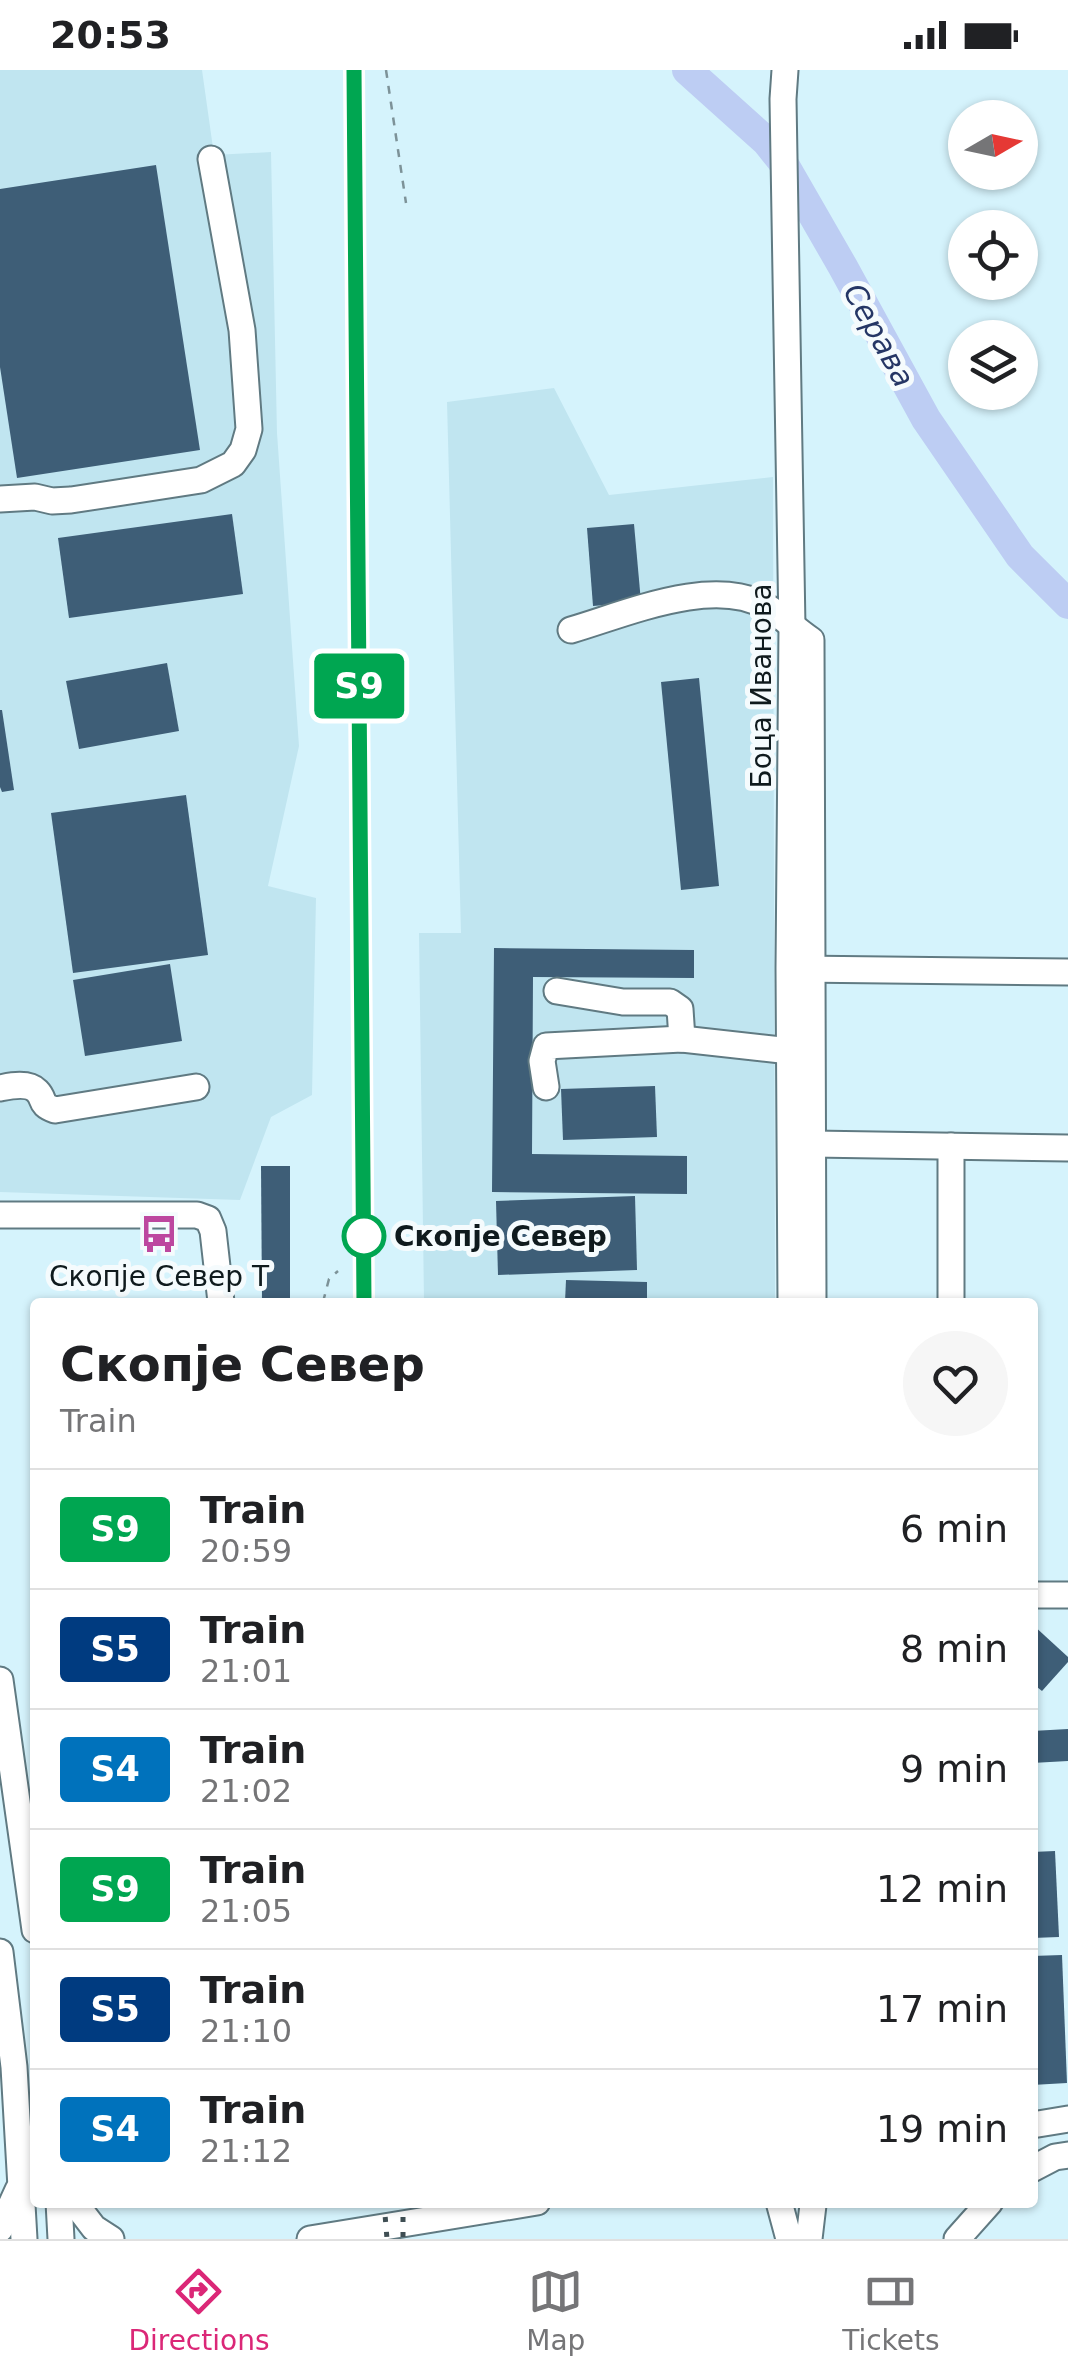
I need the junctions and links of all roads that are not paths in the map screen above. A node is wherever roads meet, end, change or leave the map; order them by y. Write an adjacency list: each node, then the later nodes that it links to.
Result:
1 (785, 70): 4 (street, Боца Иванова)
2 (212, 159): 3 (street)
3 (0, 500)
4 (792, 627): 5 (street); 6 (street)
5 (571, 630)
6 (800, 969): 7 (street); 10 (street); 14 (street)
7 (1068, 972)
8 (557, 991): 9 (street)
9 (682, 1039): 10 (street); 12 (street)
10 (790, 1051): 19 (street)
11 (196, 1087): 13 (street)
12 (546, 1087)
13 (0, 1088)
14 (812, 1144): 15 (street); 20 (street)
15 (951, 1146): 16 (street); 21 (street)
16 (1068, 1148)
17 (0, 1215): 18 (street)
18 (221, 1298)
19 (792, 1298)
20 (813, 1298)
21 (951, 1298)
22 (1038, 1595): 23 (street)
23 (1068, 1595)
24 (0, 1680): 25 (street)
25 (30, 1894)
26 (0, 1952): 31 (street)
27 (1068, 2120): 28 (street)
28 (1038, 2124)
29 (1068, 2155): 30 (street)
30 (1038, 2167)
31 (21, 2181): 38 (street); 39 (street)
32 (58, 2208): 40 (street)
33 (79, 2208): 41 (street)
34 (500, 2208): 42 (street)
35 (780, 2208): 43 (street)
36 (808, 2208): 44 (street)
37 (985, 2208): 45 (street)
38 (0, 2228)
39 (24, 2239)
40 (61, 2239)
41 (110, 2239)
42 (310, 2239)
43 (789, 2239)
44 (809, 2239)
45 (957, 2239)

